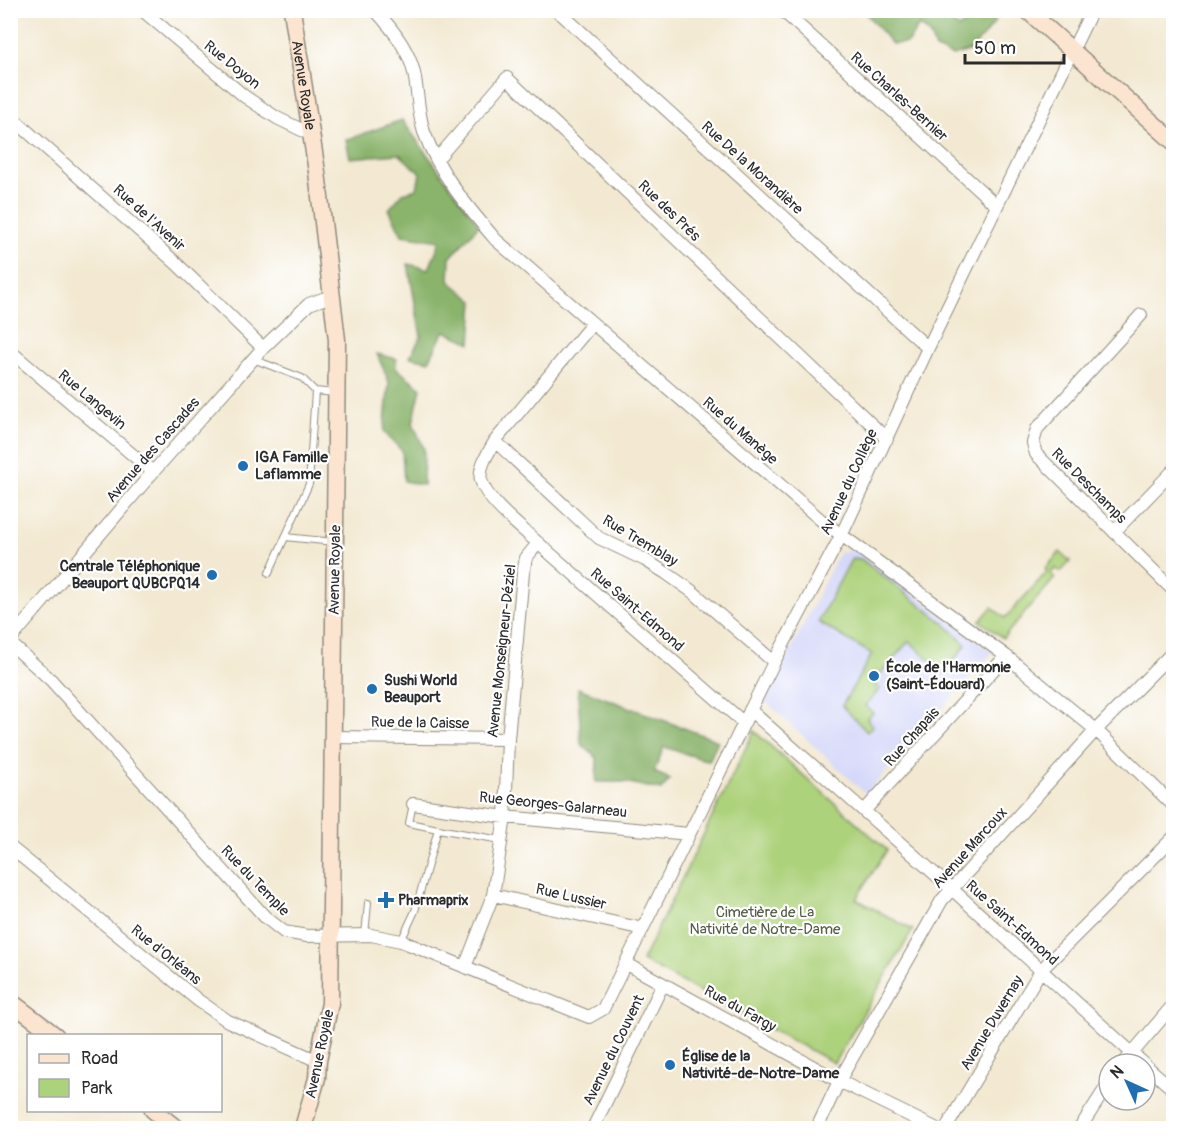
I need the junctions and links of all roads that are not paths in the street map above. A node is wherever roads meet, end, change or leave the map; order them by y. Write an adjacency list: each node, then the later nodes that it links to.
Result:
1 (142, 10): 10 (street, Rue Doyon)
2 (292, 10): 10 (main road, Avenue Royale)
3 (375, 10): 12 (street, Rue du Manège)
4 (557, 10): 18 (street, Rue De la Morandière)
5 (782, 10): 13 (street, Rue Charles-Bernier)
6 (1027, 10): 8 (main road)
7 (1092, 10): 8 (street, Avenue du Collège)
8 (1072, 51): 11 (main road); 13 (street, Avenue du Collège)
9 (10, 116): 17 (street, Rue de l'Avenir)
10 (310, 134): 14 (main road, Avenue Royale)
11 (1173, 142)
12 (437, 159): 16 (street, Rue du Manège); 23 (street, Rue des Prés)
13 (996, 206): 18 (street, Avenue du Collège)
14 (331, 296): 17 (street, Avenue des Cascades); 22 (main road, Avenue Royale)
15 (1142, 315): 27 (street, Rue Deschamps)
16 (592, 324): 24 (street); 28 (street, Rue du Manège)
17 (263, 348): 20 (street, Avenue des Cascades)
18 (928, 348): 23 (street, Avenue du Collège)
19 (10, 351): 26 (street, Rue Langevin)
20 (254, 359): 21 (lane); 26 (street, Avenue des Cascades)
21 (315, 391): 22 (lane); 29 (lane)
22 (337, 393): 30 (main road, Avenue Royale)
23 (887, 439): 28 (street, Avenue du Collège)
24 (495, 441): 31 (street); 37 (street, Rue Tremblay)
25 (1173, 470): 27 (street)
26 (153, 472): 34 (street, Avenue des Cascades)
27 (1114, 532): 33 (street, Rue Deschamps)
28 (842, 534): 36 (street, Rue du Manège); 37 (street, Avenue du Collège)
29 (285, 537): 30 (lane); 32 (lane)
30 (335, 542): 41 (main road, Avenue Royale)
31 (538, 543): 39 (street, Rue Saint-Edmond); 42 (street, Avenue Monseigneur-Déziel)
32 (268, 573)
33 (1173, 591)
34 (10, 641): 57 (street, Rue du Temple)
35 (1173, 651): 40 (street, Avenue Marcoux)
36 (1006, 656): 40 (street, Rue du Manège); 45 (street, Rue Chapais)
37 (774, 662): 38 (street, Avenue du Collège)
38 (750, 710): 39 (street, Avenue du Collège); 45 (street, Rue Saint-Edmond)
39 (744, 723): 48 (street, Avenue du Collège)
40 (1096, 730): 44 (street, Rue du Manège); 52 (street, Avenue Marcoux)
41 (332, 737): 42 (street, Rue de la Caisse); 57 (main road, Avenue Royale)
42 (508, 739): 46 (street, Avenue Monseigneur-Déziel)
43 (413, 804): 46 (street, Rue Georges-Galarneau); 47 (lane)
44 (1173, 806)
45 (864, 811): 52 (street, Rue Saint-Edmond)
46 (505, 817): 48 (street, Rue Georges-Galarneau); 50 (street, Avenue Monseigneur-Déziel)
47 (438, 829): 50 (lane); 58 (lane)
48 (689, 834): 55 (street, Avenue du Collège)
49 (1173, 837): 61 (street, Avenue Duvernay)
50 (501, 840): 53 (street, Avenue Monseigneur-Déziel)
51 (10, 847): 69 (street, Rue d'Orléans)
52 (953, 890): 61 (street, Rue Saint-Edmond); 71 (street, Avenue Marcoux)
53 (493, 895): 55 (street, Rue Lussier); 60 (street, Avenue Monseigneur-Déziel)
54 (368, 903): 56 (lane)
55 (643, 929): 59 (street, Avenue du Collège)
56 (365, 935): 57 (street, Rue du Temple); 58 (street, Rue du Temple)
57 (332, 936): 69 (main road, Avenue Royale)
58 (401, 941): 60 (street, Rue du Temple)
59 (627, 964): 62 (street, Rue du Fargy); 65 (street, Avenue du Collège)
60 (465, 967): 65 (street, Rue du Temple)
61 (1041, 970): 67 (street, Rue Saint-Edmond); 80 (street, Avenue Duvernay)
62 (663, 984): 71 (street, Rue du Fargy); 77 (street, Avenue du Couvent)
63 (10, 1000): 66 (main road)
64 (1173, 1004): 68 (street)
65 (589, 1017)
66 (55, 1034)
67 (1131, 1052)
68 (1133, 1052)
69 (318, 1061): 76 (main road, Avenue Royale)
70 (1157, 1076): 72 (street, Rue Saint-Edmond)
71 (838, 1081): 78 (street, Avenue Marcoux); 79 (street, Rue du Fargy)
72 (1173, 1090)
73 (1097, 1102): 81 (street)
74 (156, 1112): 75 (main road)
75 (176, 1128)
76 (303, 1128)
77 (593, 1128)
78 (817, 1128)
79 (935, 1128)
80 (946, 1128)
81 (1080, 1128)

